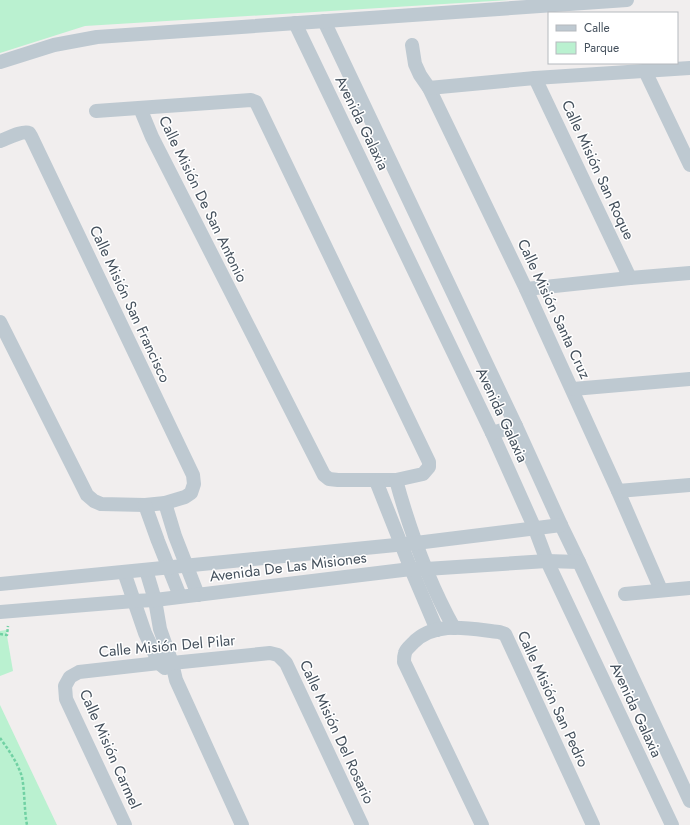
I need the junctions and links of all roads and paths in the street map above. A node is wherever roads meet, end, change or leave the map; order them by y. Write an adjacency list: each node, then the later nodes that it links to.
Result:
1 (627, 0): 2 (street)
2 (324, 21): 3 (street); 20 (street, Avenida Galaxia)
3 (295, 23): 5 (street); 21 (street, Avenida Galaxia)
4 (412, 45): 9 (street, Calle Misión Santa Cruz)
5 (0, 62)
6 (690, 68): 7 (street)
7 (645, 71): 8 (street); 13 (street)
8 (535, 78): 9 (street); 15 (street, Calle Misión San Roque)
9 (429, 88): 16 (street, Calle Misión Santa Cruz)
10 (140, 108): 11 (street); 22 (street, Calle Misión De San Antonio); 23 (street, Calle Misión De San Antonio)
11 (96, 111)
12 (0, 141): 26 (street, Calle Misión San Francisco)
13 (690, 165)
14 (690, 273): 15 (street)
15 (630, 278): 16 (street)
16 (526, 289): 19 (street, Calle Misión Santa Cruz)
17 (0, 322): 27 (street, Calle Misión San Francisco)
18 (690, 379): 19 (street)
19 (573, 389): 25 (street, Calle Misión Santa Cruz)
20 (516, 426): 21 (street); 28 (street, Avenida Galaxia)
21 (492, 432): 29 (street, Avenida Galaxia)
22 (396, 480): 23 (street, Calle Misión De San Antonio); 30 (street)
23 (376, 481): 31 (street)
24 (690, 486): 25 (street)
25 (618, 491): 42 (street, Calle Misión Santa Cruz)
26 (165, 503): 27 (street, Calle Misión San Francisco); 34 (street)
27 (145, 505): 35 (street)
28 (561, 526): 29 (street, Avenida De Las Misiones); 33 (street, Avenida Galaxia)
29 (535, 529): 30 (street, Avenida De Las Misiones); 32 (street, Avenida Galaxia)
30 (416, 543): 31 (street, Avenida De Las Misiones); 37 (street)
31 (401, 544): 34 (street, Avenida De Las Misiones); 36 (street)
32 (547, 561): 33 (street, Avenida De Las Misiones); 37 (street, Avenida De Las Misiones); 63 (street, Avenida Galaxia)
33 (580, 562): 56 (street, Avenida Galaxia)
34 (187, 566): 35 (street, Avenida De Las Misiones); 43 (street)
35 (168, 568): 38 (street, Avenida De Las Misiones); 45 (street)
36 (411, 569): 37 (street, Avenida De Las Misiones); 43 (street, Avenida De Las Misiones); 50 (street)
37 (426, 569): 49 (street)
38 (146, 570): 39 (street, Avenida De Las Misiones); 47 (street)
39 (124, 572): 40 (street, Avenida De Las Misiones); 46 (street)
40 (0, 584)
41 (690, 588): 42 (street)
42 (661, 590): 44 (street)
43 (198, 594): 45 (street, Avenida De Las Misiones)
44 (626, 594)
45 (180, 596): 47 (street, Avenida De Las Misiones)
46 (134, 600): 47 (street, Avenida De Las Misiones); 48 (street, Avenida De Las Misiones); 53 (street)
47 (155, 600): 53 (street)
48 (4, 617): 51 (path)
49 (454, 628): 50 (street, Calle Misión San Pedro); 62 (street, Calle Misión San Pedro)
50 (437, 630): 61 (street, Calle Misión San Pedro)
51 (0, 634)
52 (278, 655): 53 (street, Calle Misión Del Pilar); 60 (street, Calle Misión Del Rosario)
53 (166, 663): 54 (street, Calle Misión Del Pilar); 59 (street)
54 (65, 686): 58 (street, Calle Misión Carmel)
55 (0, 738): 57 (path)
56 (690, 801)
57 (27, 825)
58 (125, 825)
59 (242, 825)
60 (362, 825)
61 (482, 825)
62 (593, 825)
63 (672, 825)

